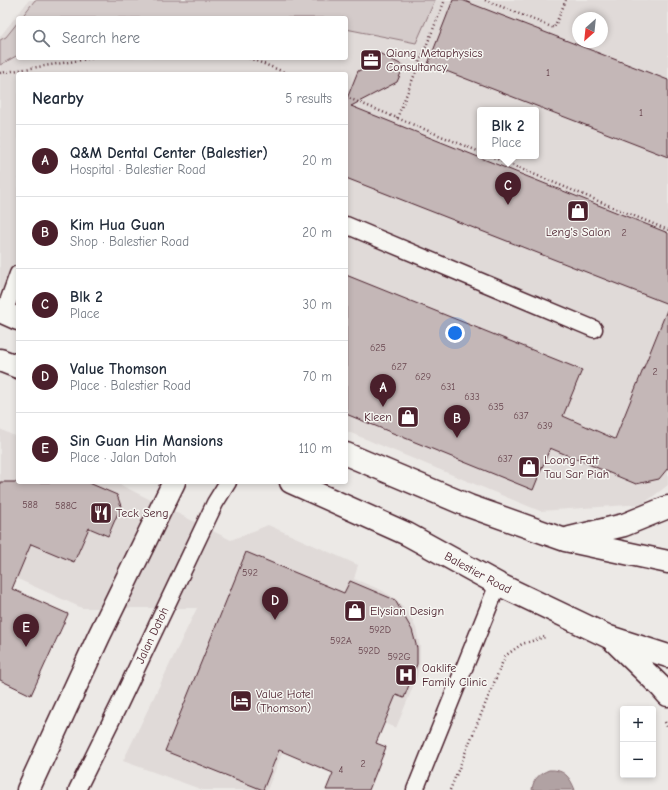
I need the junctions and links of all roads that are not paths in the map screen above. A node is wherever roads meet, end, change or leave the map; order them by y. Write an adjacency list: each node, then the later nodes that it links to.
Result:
1 (348, 226): 4 (lane)
2 (16, 281): 3 (lane)
3 (7, 314)
4 (594, 329)
5 (0, 360): 6 (main road)
6 (16, 366)
7 (348, 455): 12 (main road)
8 (173, 484): 18 (main road)
9 (227, 484): 19 (lane, Jalan Datoh)
10 (295, 484): 14 (main road, Balestier Road)
11 (668, 507): 12 (main road)
12 (565, 540): 13 (main road)
13 (668, 562)
14 (498, 584): 15 (main road, Balestier Road); 20 (lane)
15 (609, 637): 16 (main road, Balestier Road); 17 (main road)
16 (668, 656)
17 (668, 695)
18 (28, 790)
19 (77, 790)
20 (414, 790)

